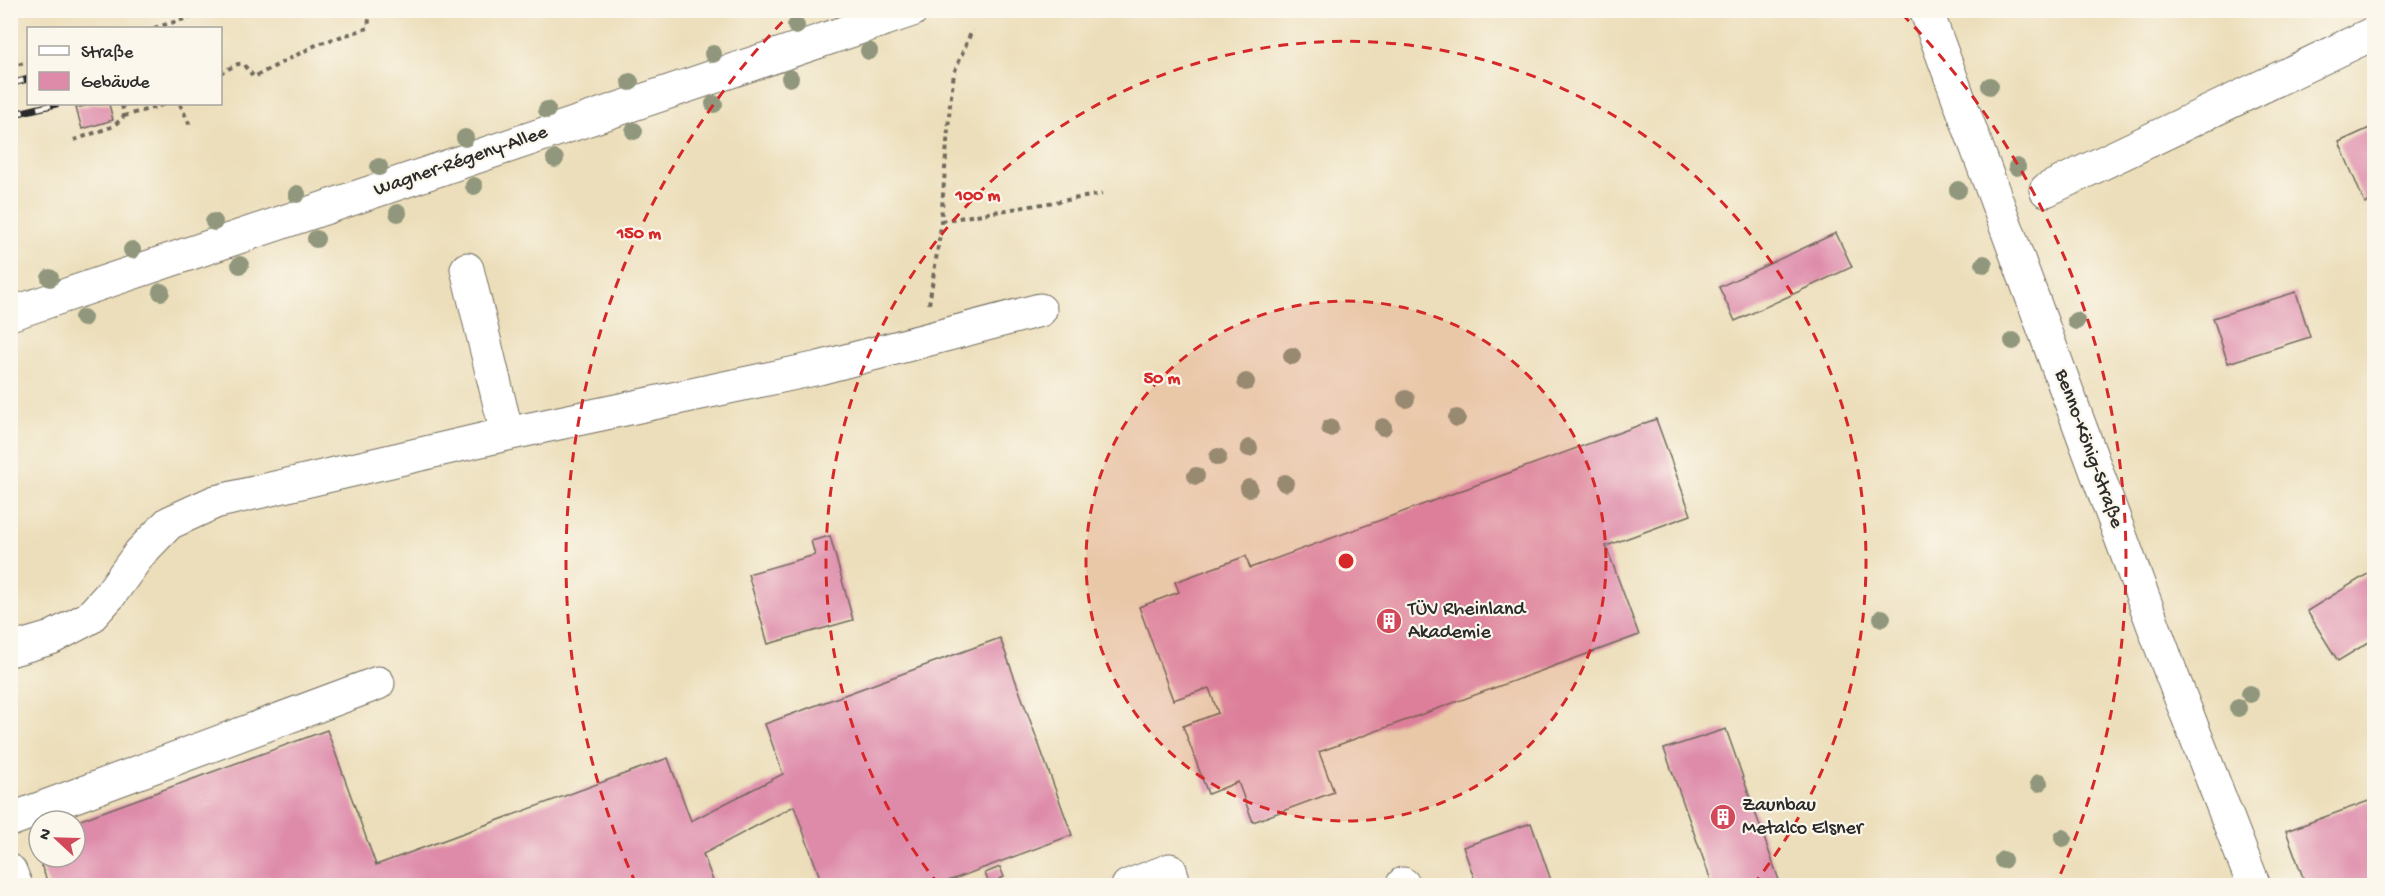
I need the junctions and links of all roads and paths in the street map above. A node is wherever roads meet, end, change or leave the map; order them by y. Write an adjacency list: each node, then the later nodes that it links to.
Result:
1 (215, 10): 5 (path)
2 (370, 10): 10 (path)
3 (912, 10): 22 (street, Wagner-Régeny-Allee)
4 (1926, 10): 32 (street, Benno-König-Straße)
5 (157, 27)
6 (972, 30): 19 (path)
7 (2374, 33): 17 (street)
8 (27, 62): 9 (path)
9 (10, 67)
10 (222, 72)
11 (122, 105): 14 (path)
12 (162, 105): 14 (path)
13 (180, 105): 15 (path)
14 (124, 116): 16 (path)
15 (191, 128)
16 (74, 140)
17 (2046, 190)
18 (1102, 194): 19 (path)
19 (941, 221): 23 (path)
20 (467, 269): 24 (street)
21 (1040, 310): 23 (street)
22 (10, 314)
23 (921, 343): 24 (street)
24 (507, 434): 25 (street)
25 (10, 650)
26 (378, 683): 27 (street)
27 (10, 820)
28 (10, 871): 30 (street)
29 (1173, 878): 31 (street)
30 (16, 885)
31 (1128, 885)
32 (2254, 885)

